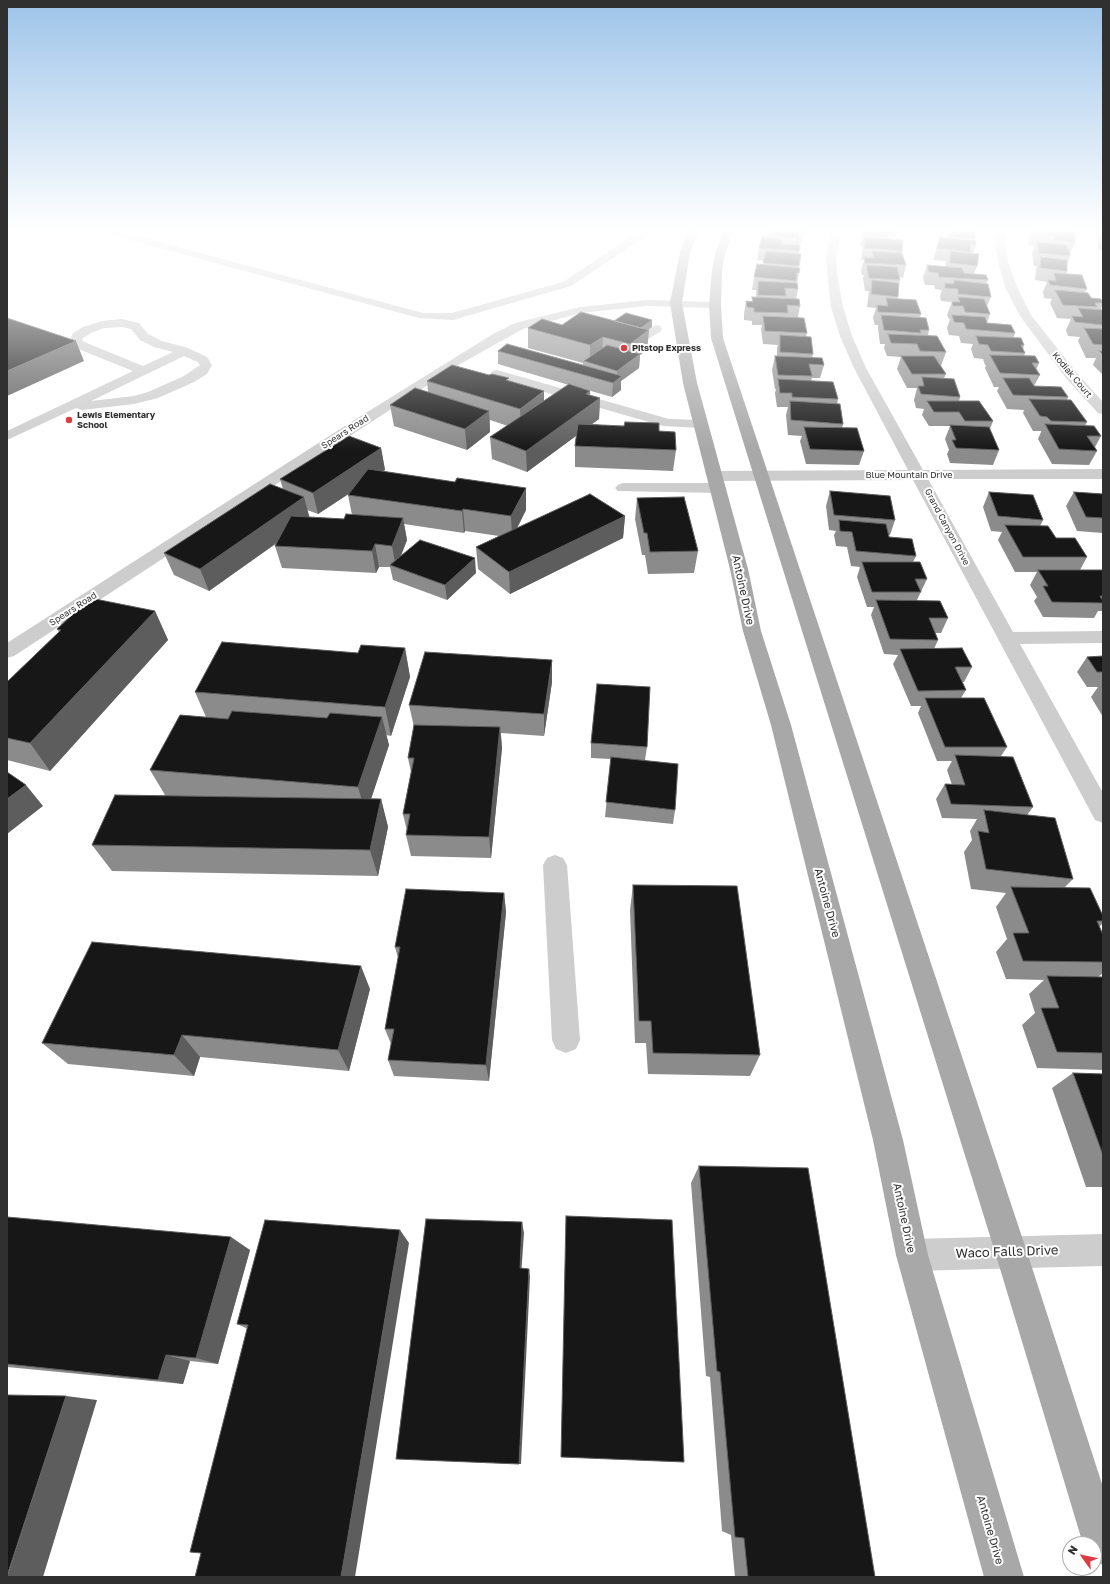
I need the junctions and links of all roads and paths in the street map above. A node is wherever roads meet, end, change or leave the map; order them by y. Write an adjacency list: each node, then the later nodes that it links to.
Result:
1 (371, 302): 2 (street)
2 (505, 302)
3 (715, 302): 7 (main road)
4 (836, 302): 21 (street, Grand Canyon Drive)
5 (1019, 302): 17 (street, Kodiak Court)
6 (676, 303): 7 (street, Spears Road); 8 (street, Spears Road); 11 (main road, Antoine Drive)
7 (715, 305): 22 (main road)
8 (615, 309): 9 (street); 10 (street, Spears Road); 10 (street)
9 (633, 316)
10 (538, 320): 27 (street, Spears Road)
11 (664, 328): 12 (street); 18 (main road, Antoine Drive)
12 (609, 332)
13 (184, 351): 14 (street); 14 (street); 16 (street)
14 (143, 370): 16 (street)
15 (497, 374): 18 (street)
16 (63, 409): 19 (street)
17 (1103, 410)
18 (700, 424): 23 (main road, Antoine Drive)
19 (7, 436)
20 (1103, 474): 21 (street, Blue Mountain Drive)
21 (920, 475): 22 (street, Blue Mountain Drive); 26 (street, Grand Canyon Drive)
22 (761, 476): 23 (street, Blue Mountain Drive); 32 (main road)
23 (716, 482): 24 (street, Blue Mountain Drive); 33 (main road, Antoine Drive)
24 (623, 488)
25 (1103, 637): 26 (street)
26 (1007, 638): 28 (street, Grand Canyon Drive)
27 (7, 652)
28 (1103, 814)
29 (555, 865): 30 (street)
30 (566, 1040)
31 (1103, 1250): 32 (street, Waco Falls Drive)
32 (1011, 1252): 33 (street, Waco Falls Drive); 34 (main road)
33 (912, 1255): 35 (main road, Antoine Drive)
34 (1103, 1546)
35 (1004, 1577)

